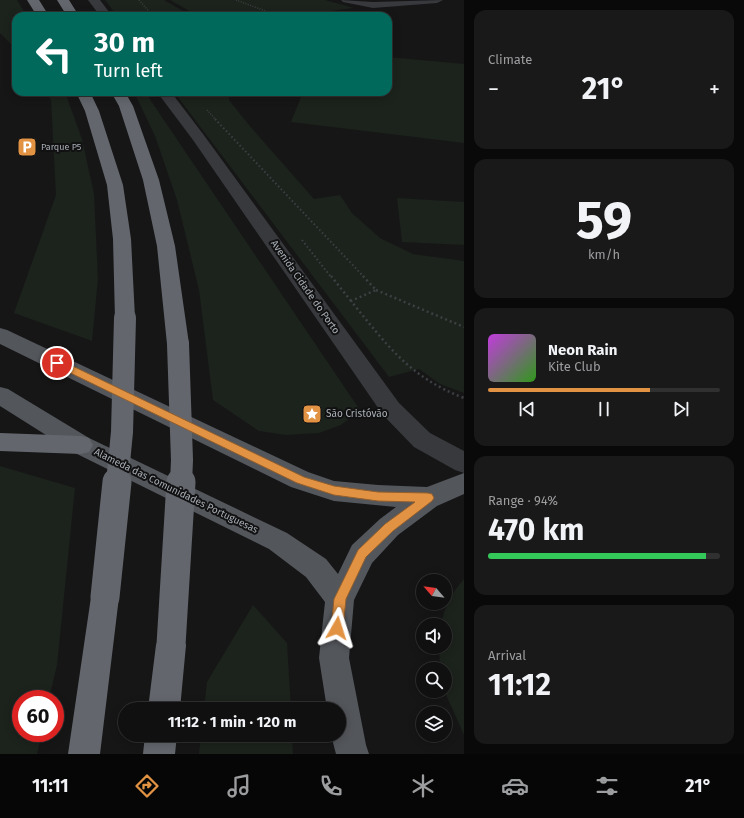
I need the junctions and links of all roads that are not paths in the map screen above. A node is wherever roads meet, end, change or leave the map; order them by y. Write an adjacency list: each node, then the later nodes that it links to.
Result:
1 (33, 0): 6 (highway)
2 (63, 0): 7 (highway)
3 (94, 0): 8 (street)
4 (347, 0): 5 (street)
5 (437, 0)
6 (40, 12)
7 (70, 12)
8 (103, 12)
9 (85, 96): 22 (highway, bridge)
10 (120, 96): 20 (highway, bridge)
11 (167, 96): 16 (street, Avenida Cidade do Porto)
12 (0, 335): 18 (main road)
13 (0, 395): 15 (main road, Alameda das Comunidades Portuguesas)
14 (0, 442): 15 (highway)
15 (81, 444): 19 (main road, Alameda das Comunidades Portuguesas)
16 (464, 463)
17 (464, 483): 18 (main road)
18 (428, 498): 19 (main road)
19 (340, 599): 24 (main road)
20 (165, 702)
21 (160, 742): 23 (highway)
22 (84, 754)
23 (159, 754)
24 (353, 754)

